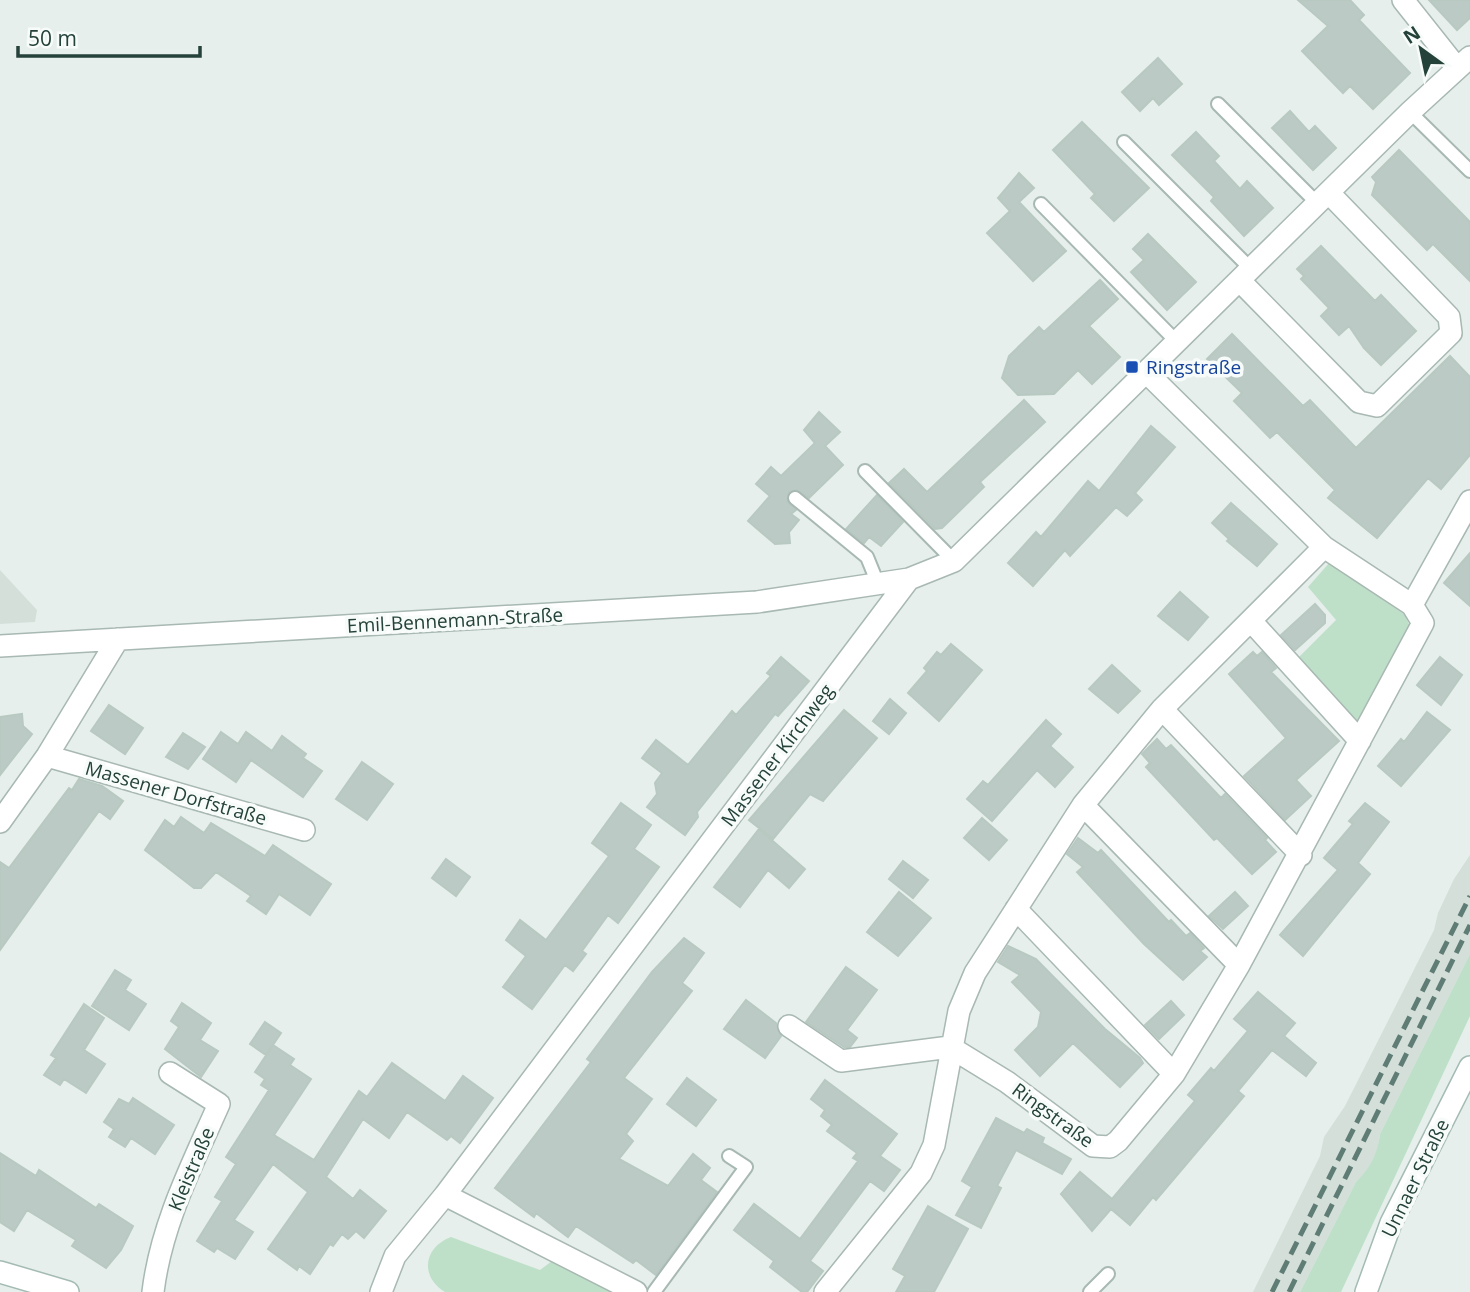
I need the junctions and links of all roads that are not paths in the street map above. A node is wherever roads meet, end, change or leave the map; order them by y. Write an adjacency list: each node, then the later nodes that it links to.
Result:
1 (1403, 0): 2 (street)
2 (1463, 62): 4 (street)
3 (1218, 104): 7 (lane)
4 (1410, 111): 6 (lane); 7 (street)
5 (1124, 142): 9 (lane)
6 (1470, 171)
7 (1324, 199): 9 (street); 9 (street)
8 (1041, 204): 10 (lane)
9 (1246, 275): 10 (street)
10 (1176, 341): 11 (street)
11 (1146, 372): 15 (street); 16 (street)
12 (865, 471): 16 (lane)
13 (795, 498): 18 (lane)
14 (1470, 501): 19 (street)
15 (1324, 547): 19 (street); 20 (street)
16 (954, 561): 17 (street)
17 (909, 579): 18 (street, Emil-Bennemann-Straße); 38 (street, Massener Kirchweg)
18 (878, 584): 21 (street, Emil-Bennemann-Straße)
19 (1412, 605): 24 (street, Ringstraße)
20 (1251, 621): 23 (street); 24 (street)
21 (118, 639): 22 (street, Emil-Bennemann-Straße); 25 (street)
22 (0, 646)
23 (1162, 709): 26 (street); 29 (street)
24 (1360, 741): 29 (street, Ringstraße)
25 (47, 756): 27 (street); 28 (street, Massener Dorfstraße)
26 (1083, 805): 30 (street); 31 (street)
27 (0, 822)
28 (304, 830)
29 (1301, 855): 31 (street, Ringstraße)
30 (1016, 909): 33 (street); 36 (street)
31 (1239, 965): 36 (street, Ringstraße)
32 (789, 1026): 33 (street)
33 (950, 1047): 36 (street, Ringstraße); 46 (street)
34 (1470, 1067): 48 (street, Unnaer Straße)
35 (170, 1073): 42 (street, Kleistraße)
36 (1174, 1074)
37 (730, 1156): 45 (lane)
38 (445, 1195): 43 (street, Massener Kirchweg); 44 (street)
39 (0, 1272): 41 (street)
40 (1108, 1274): 47 (lane)
41 (68, 1292)
42 (153, 1292)
43 (380, 1292)
44 (636, 1292)
45 (654, 1292)
46 (825, 1292)
47 (1090, 1292)
48 (1366, 1292)

